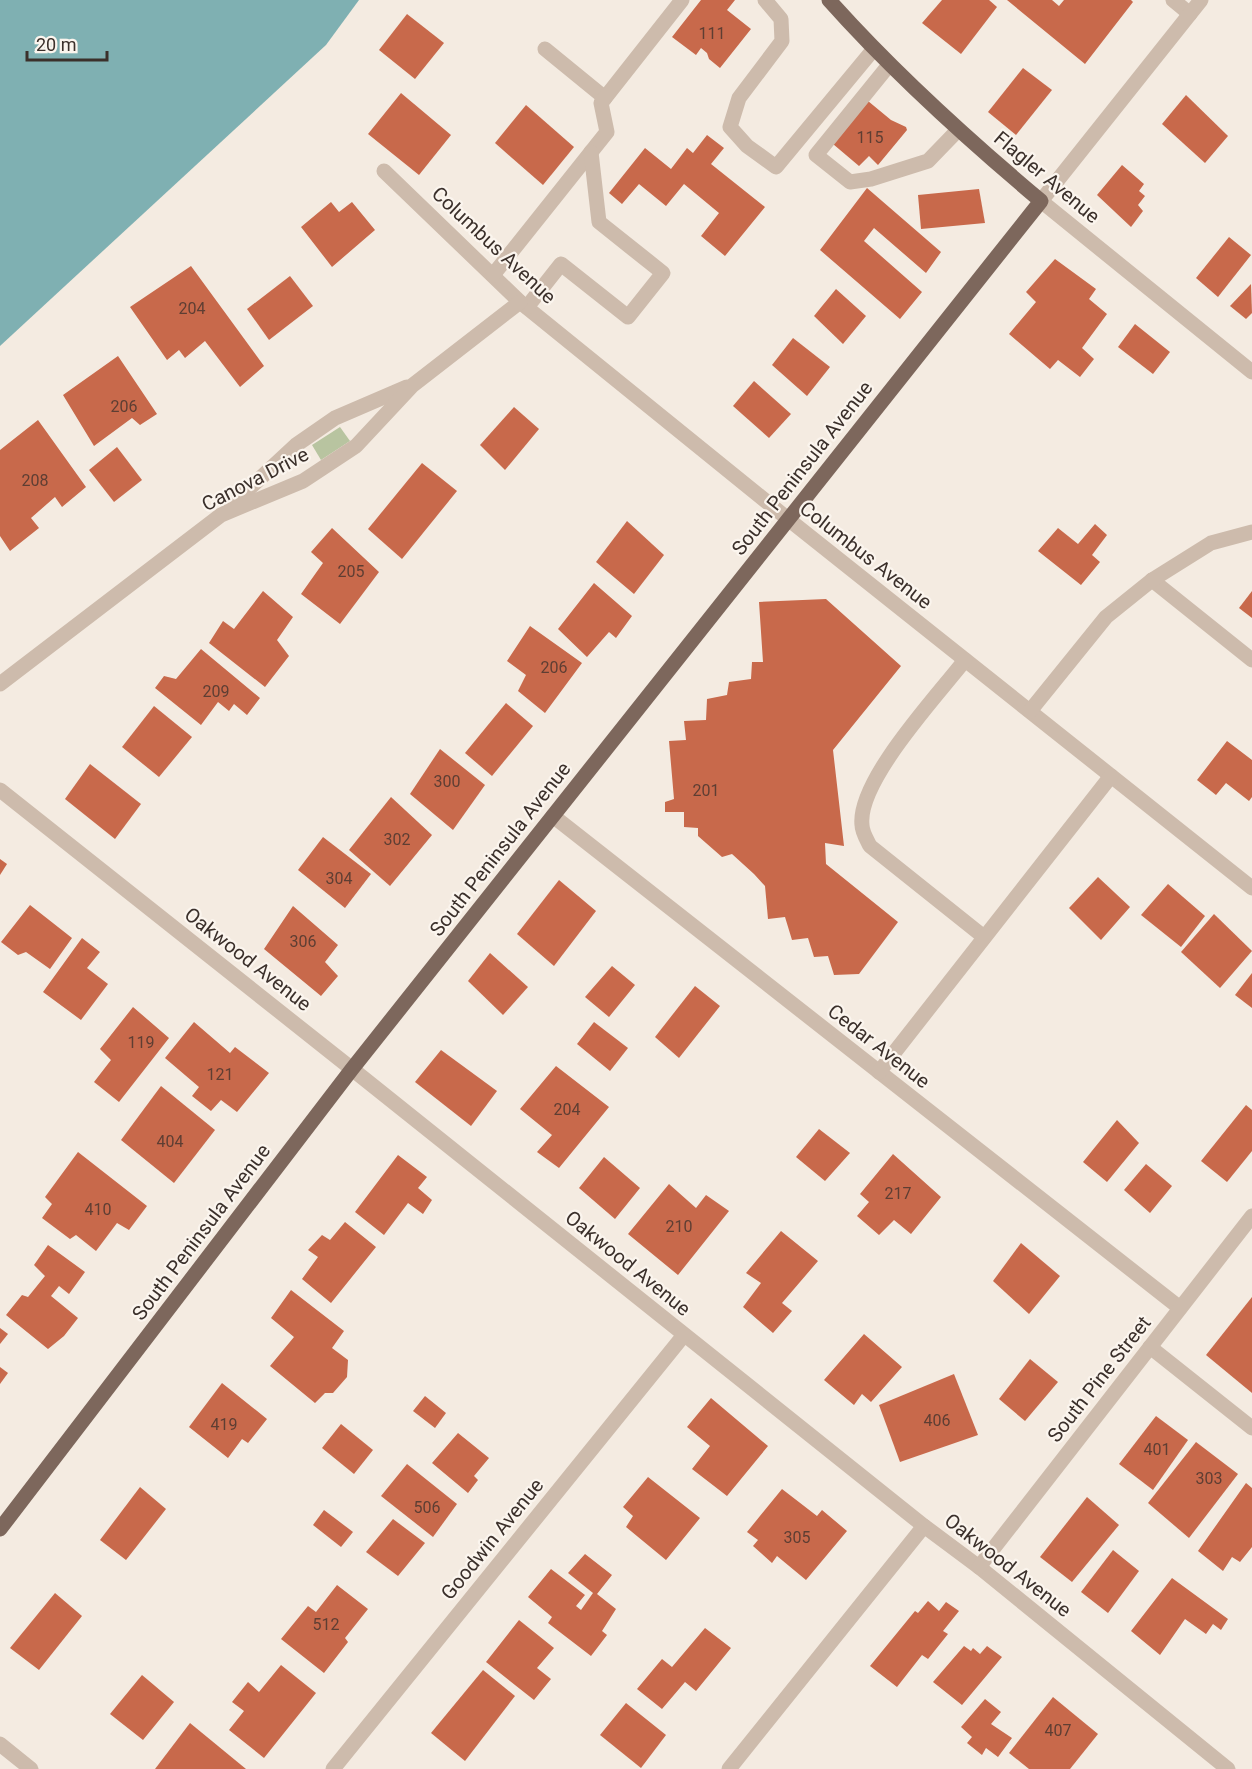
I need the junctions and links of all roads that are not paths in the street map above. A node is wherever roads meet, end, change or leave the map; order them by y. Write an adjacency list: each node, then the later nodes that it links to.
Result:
1 (682, 0): 10 (street)
2 (765, 0): 8 (street)
3 (829, 0): 8 (main road, Flagler Avenue)
4 (1173, 0): 6 (street)
5 (1201, 0): 6 (street)
6 (1190, 14): 14 (street)
7 (545, 50): 10 (street)
8 (873, 50): 9 (main road, Flagler Avenue)
9 (889, 65): 11 (main road, Flagler Avenue); 11 (street)
10 (605, 98): 12 (street)
11 (958, 130): 14 (main road, Flagler Avenue)
12 (591, 152): 15 (street); 16 (street, Canova Drive)
13 (384, 171): 15 (street, Columbus Avenue)
14 (1041, 201): 17 (street, Flagler Avenue); 20 (main road, South Peninsula Avenue)
15 (493, 275): 16 (street, Columbus Avenue)
16 (524, 304): 18 (street, Canova Drive); 20 (street, Columbus Avenue)
17 (1250, 367)
18 (413, 384): 19 (street); 19 (street, Canova Drive)
19 (221, 515): 25 (street, Canova Drive)
20 (788, 519): 23 (street, Columbus Avenue); 29 (main road, South Peninsula Avenue)
21 (1252, 532): 22 (street)
22 (1152, 580): 24 (street); 26 (street)
23 (965, 660): 26 (street, Columbus Avenue); 31 (street)
24 (1252, 660)
25 (0, 684)
26 (1030, 711): 27 (street, Columbus Avenue)
27 (1111, 776): 30 (street, Columbus Avenue); 31 (street)
28 (0, 790): 32 (street, Oakwood Avenue)
29 (553, 816): 32 (main road, South Peninsula Avenue); 33 (street, Cedar Avenue)
30 (1252, 888)
31 (984, 937): 33 (street)
32 (352, 1069): 36 (street, Oakwood Avenue); 40 (main road, South Peninsula Avenue)
33 (879, 1072): 35 (street, Cedar Avenue)
34 (1252, 1216): 35 (street, South Pine Street)
35 (1180, 1308): 37 (street, South Pine Street)
36 (684, 1335): 39 (street, Oakwood Avenue); 44 (street, Goodwin Avenue)
37 (1150, 1347): 38 (street); 41 (street, South Pine Street)
38 (1252, 1428)
39 (924, 1526): 41 (street, Oakwood Avenue); 45 (street)
40 (0, 1528)
41 (979, 1567): 46 (street, Oakwood Avenue)
42 (0, 1744): 43 (street)
43 (31, 1769)
44 (333, 1769)
45 (729, 1769)
46 (1228, 1769)

